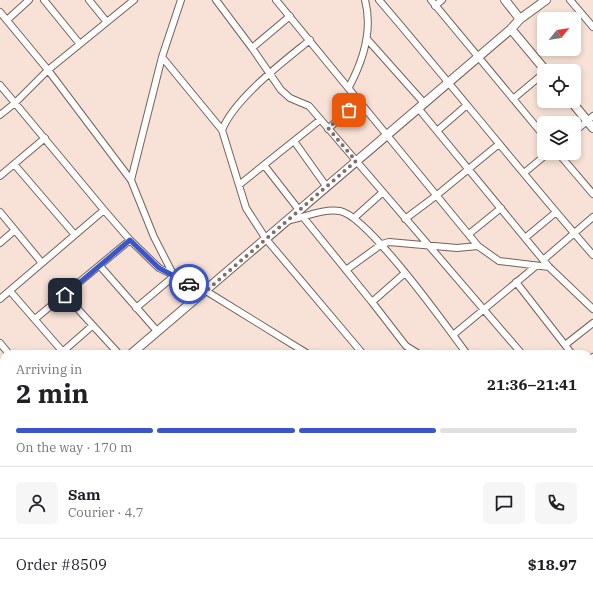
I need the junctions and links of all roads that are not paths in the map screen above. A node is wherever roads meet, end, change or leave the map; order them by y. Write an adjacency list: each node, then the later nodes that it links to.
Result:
1 (29, 0): 19 (street)
2 (44, 0): 25 (street)
3 (89, 0): 20 (street)
4 (134, 0): 20 (street)
5 (181, 0): 27 (street)
6 (216, 0): 26 (street)
7 (276, 0): 17 (street)
8 (365, 0): 23 (street)
9 (379, 0): 33 (street)
10 (431, 0): 15 (street)
11 (442, 0): 15 (street)
12 (505, 0): 18 (street)
13 (546, 0): 18 (street)
14 (570, 0): 21 (street)
15 (435, 6): 28 (street)
16 (0, 12): 19 (street)
17 (290, 16): 24 (street); 26 (street)
18 (520, 19): 22 (street)
19 (7, 20): 30 (street)
20 (106, 20): 25 (street)
21 (593, 28)
22 (511, 29): 28 (street); 29 (street)
23 (367, 39): 35 (street); 39 (street)
24 (310, 40): 31 (street); 35 (street)
25 (79, 42): 30 (street)
26 (252, 48): 31 (street)
27 (162, 57): 49 (street); 63 (street)
28 (479, 57): 33 (street); 36 (street)
29 (539, 64)
30 (48, 70): 38 (street); 63 (street)
31 (269, 73): 44 (street); 49 (street)
32 (537, 79): 36 (street)
33 (448, 83): 39 (street); 40 (street)
34 (0, 85): 38 (street)
35 (349, 87): 37 (street)
36 (513, 99): 47 (street)
37 (360, 100): 46 (street); 51 (street)
38 (16, 103): 42 (street); 52 (street)
39 (421, 105): 50 (street); 51 (street)
40 (467, 105): 50 (street); 54 (street)
41 (578, 108): 43 (street)
42 (0, 115)
43 (590, 119): 45 (street); 48 (street)
44 (320, 120): 46 (street); 53 (street)
45 (581, 126)
46 (328, 128): 57 (street)
47 (537, 128)
48 (593, 128)
49 (222, 130): 64 (street)
50 (437, 131): 60 (street)
51 (388, 134): 57 (street); 68 (street)
52 (45, 138): 58 (street); 70 (street)
53 (294, 141): 59 (street); 65 (street)
54 (499, 144): 60 (street); 61 (street)
55 (540, 160): 61 (street)
56 (564, 160): 67 (street)
57 (356, 161): 65 (street); 66 (street)
58 (14, 164): 62 (street); 80 (street)
59 (264, 165): 64 (street); 73 (street)
60 (468, 169): 68 (street); 69 (street)
61 (524, 173): 72 (street)
62 (0, 176)
63 (131, 180): 96 (street)
64 (239, 185): 81 (street)
65 (326, 186): 73 (street)
66 (383, 192): 74 (street); 76 (street)
67 (593, 194)
68 (437, 195): 76 (street); 79 (street)
69 (501, 208): 79 (street); 82 (street)
70 (104, 210): 80 (street); 83 (street)
71 (0, 212): 77 (street)
72 (555, 213): 78 (street); 82 (street)
73 (301, 214): 74 (street); 81 (street); 94 (street)
74 (354, 218): 85 (street)
75 (593, 218): 78 (street)
76 (405, 219): 86 (street)
77 (15, 230): 84 (street); 90 (street)
78 (574, 233): 88 (street); 89 (street)
79 (469, 234): 87 (street)
80 (75, 235): 90 (street)
81 (266, 238): 99 (street); 117 (street)
82 (525, 238): 89 (street)
83 (130, 240): 91 (street); 96 (street)
84 (0, 244)
85 (382, 244): 86 (street); 94 (street); 95 (street)
86 (427, 245): 87 (street); 105 (street)
87 (478, 246): 92 (street)
88 (593, 255)
89 (543, 260): 93 (street)
90 (42, 263): 98 (street)
91 (100, 266): 100 (street); 103 (street)
92 (536, 266): 93 (street); 97 (street)
93 (549, 267): 104 (street)
94 (346, 270): 102 (street)
95 (405, 273): 102 (street); 110 (street)
96 (174, 276): 99 (street); 103 (street)
97 (516, 282): 105 (street); 111 (street)
98 (10, 291): 101 (street); 106 (street)
99 (206, 291): 109 (street); 116 (street)
100 (65, 295): 106 (street); 108 (street)
101 (0, 299)
102 (372, 302): 118 (street)
103 (136, 308): 109 (street)
104 (593, 309)
105 (483, 310): 110 (street); 120 (street)
106 (36, 319): 112 (street)
107 (593, 323): 111 (street)
108 (92, 326): 113 (street); 114 (street)
109 (157, 332): 115 (street)
110 (453, 335): 119 (street)
111 (565, 345): 121 (street)
112 (59, 350)
113 (64, 350)
114 (115, 350)
115 (136, 350)
116 (302, 350)
117 (360, 350)
118 (412, 350)
119 (464, 350)
120 (518, 350)
121 (569, 350)

